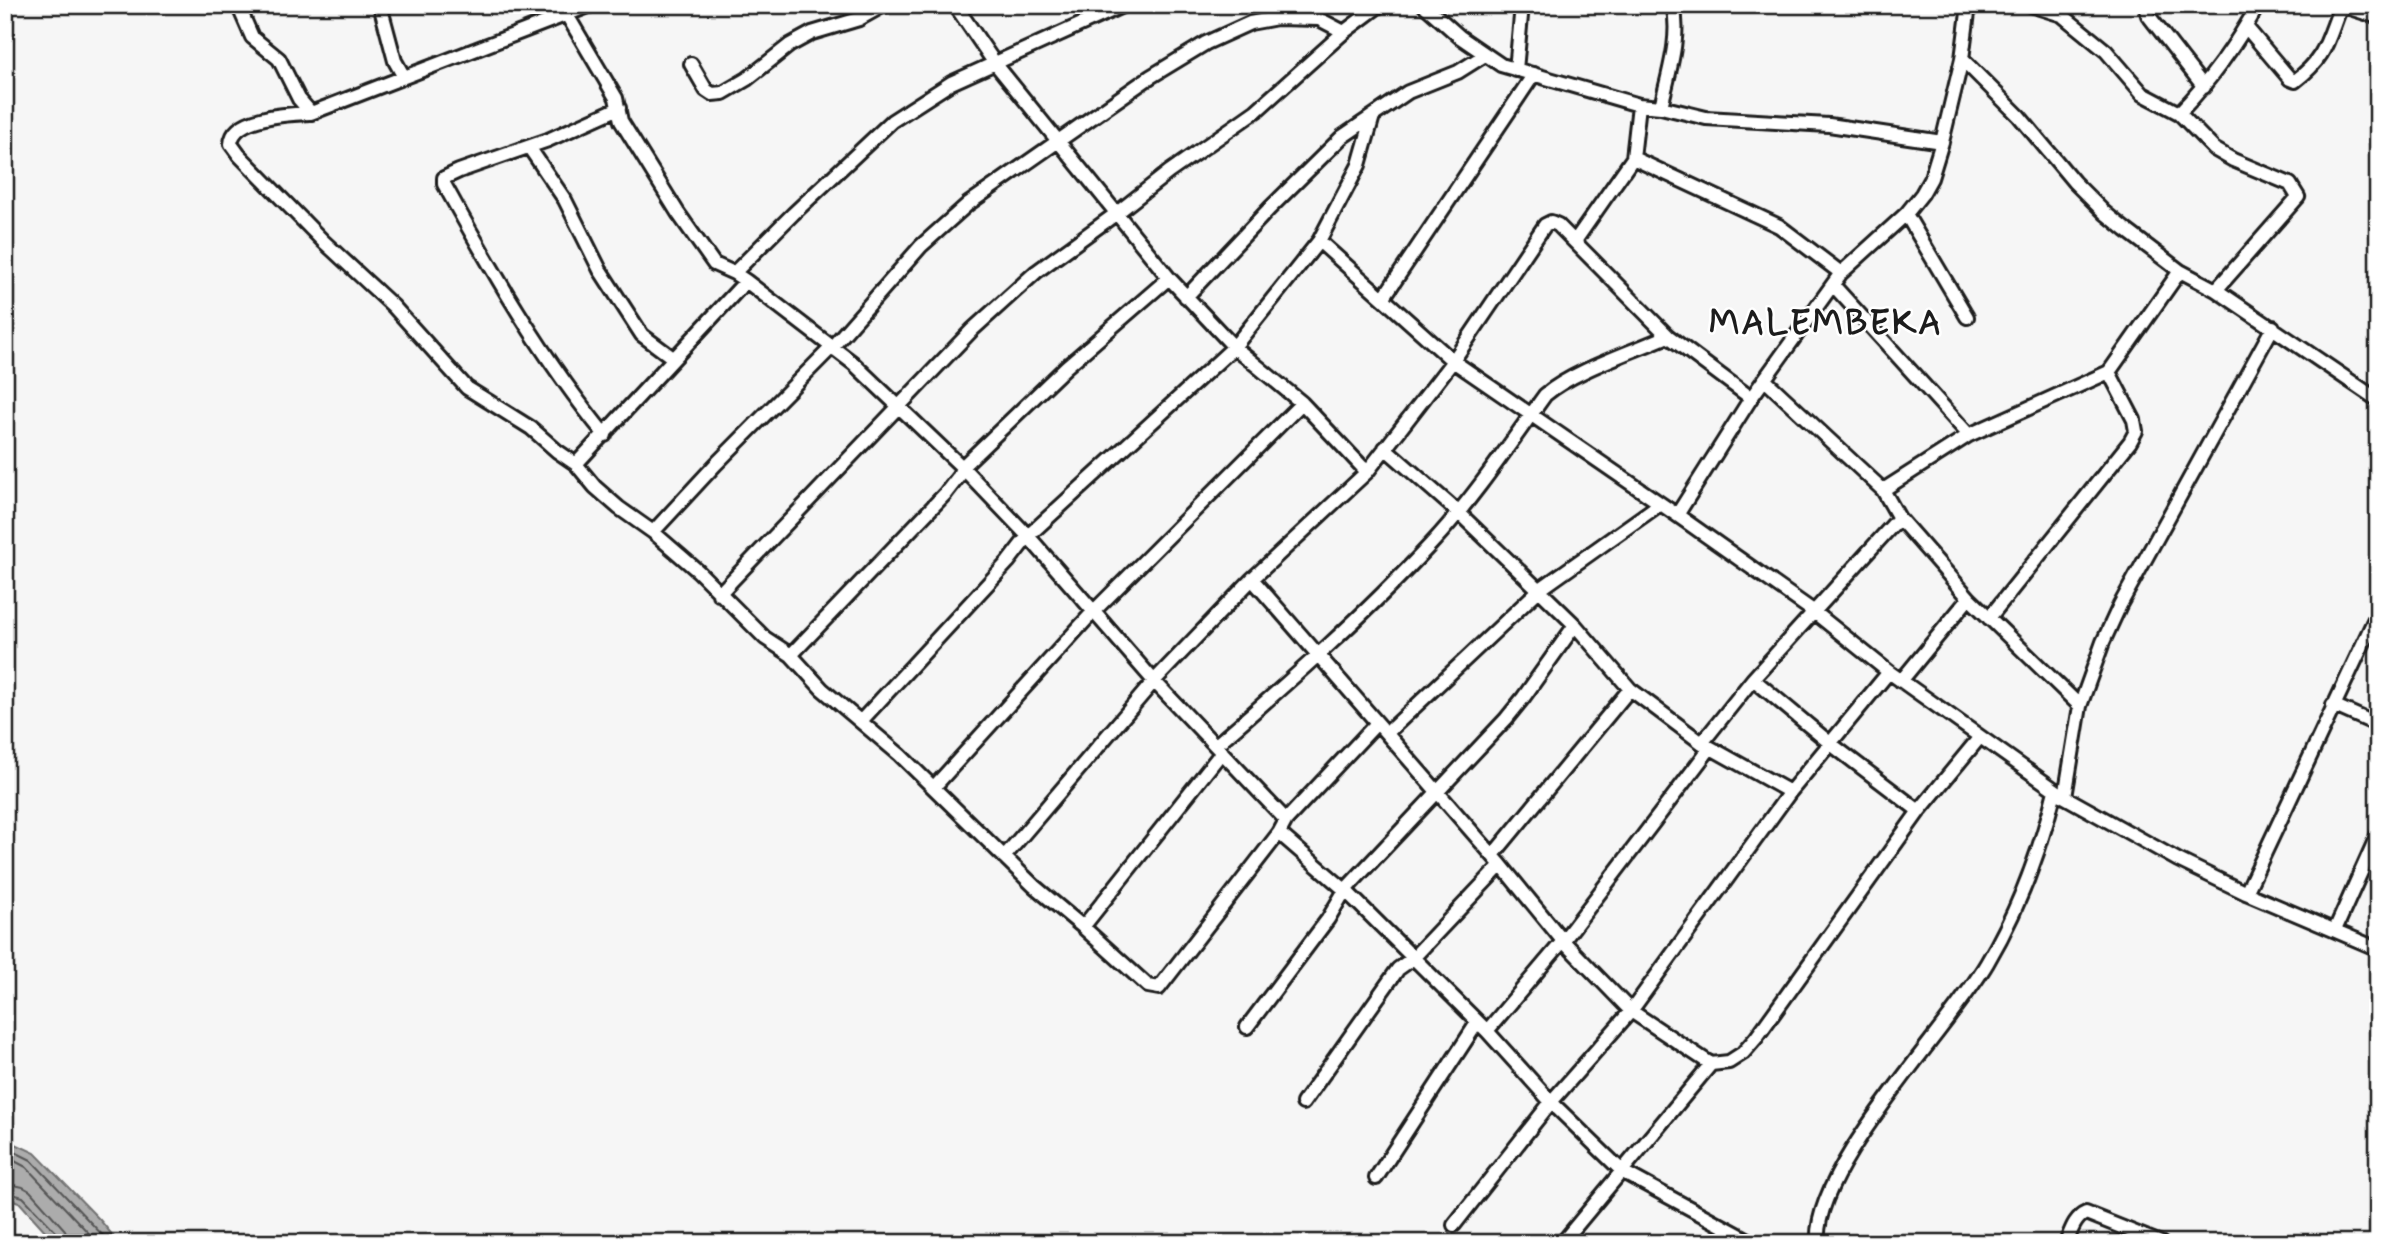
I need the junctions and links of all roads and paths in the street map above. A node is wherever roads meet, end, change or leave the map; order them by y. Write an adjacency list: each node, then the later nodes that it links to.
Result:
1 (238, 5): 32 (street)
2 (380, 5): 27 (street)
3 (592, 5): 17 (street)
4 (884, 5): 24 (street)
5 (955, 5): 23 (street)
6 (1124, 5): 23 (street)
7 (1380, 5): 20 (street)
8 (1424, 5): 21 (street)
9 (1522, 5): 25 (street)
10 (1673, 5): 30 (street)
11 (1969, 5): 22 (street)
12 (2030, 5): 16 (street)
13 (2146, 5): 28 (street)
14 (2258, 5): 19 (street)
15 (2341, 6): 18 (street); 19 (street)
16 (2065, 10): 33 (street)
17 (568, 15): 27 (street); 31 (street)
18 (2378, 17)
19 (2246, 27): 28 (street)
20 (1344, 32): 35 (street); 39 (street)
21 (1485, 55): 25 (street); 34 (street)
22 (1962, 59): 36 (street); 43 (street)
23 (994, 62): 35 (street); 44 (street)
24 (691, 64)
25 (1516, 70): 26 (street)
26 (1534, 74): 29 (street); 51 (street)
27 (404, 77): 32 (street)
28 (2204, 87): 33 (street)
29 (1640, 105): 30 (street); 38 (street)
30 (1661, 107): 36 (street)
31 (619, 108): 37 (street); 44 (street)
32 (311, 113): 69 (street)
33 (2179, 113): 49 (street)
34 (1373, 116): 42 (street); 50 (street)
35 (1057, 141): 39 (street); 55 (street)
36 (1942, 142): 40 (street)
37 (529, 147): 57 (street); 66 (street)
38 (1633, 158): 41 (street); 45 (street)
39 (1117, 213): 46 (street); 64 (street)
40 (1906, 214): 45 (street); 52 (street)
41 (1575, 241): 54 (street); 58 (street)
42 (1319, 242): 51 (street); 56 (street)
43 (2180, 271): 49 (street); 59 (street)
44 (734, 273): 47 (street)
45 (1841, 273): 48 (street)
46 (1169, 278): 50 (street); 70 (street)
47 (746, 281): 55 (street); 57 (street)
48 (1834, 286): 60 (street); 67 (street)
49 (2216, 290): 53 (street)
50 (1186, 297): 56 (street)
51 (1384, 297): 58 (street)
52 (1967, 317)
53 (2273, 327): 62 (street); 96 (street)
54 (1668, 336): 61 (street); 65 (street)
55 (833, 346): 64 (street); 77 (street)
56 (1234, 347): 63 (street); 78 (street)
57 (673, 358): 66 (street)
58 (1453, 361): 65 (street); 68 (street)
59 (2109, 372): 67 (street); 86 (street)
60 (1766, 381): 61 (street); 72 (street)
61 (1751, 398): 75 (street)
62 (2378, 400)
63 (1302, 403): 71 (street); 84 (street)
64 (898, 407): 70 (street); 81 (street)
65 (1530, 415): 73 (street); 74 (street)
66 (605, 435): 69 (street)
67 (1969, 435): 72 (street)
68 (1385, 448): 71 (street); 74 (street)
69 (576, 464): 77 (street)
70 (962, 467): 78 (street); 88 (street)
71 (1367, 472): 79 (street)
72 (1883, 490): 76 (street)
73 (1660, 504): 75 (street); 80 (street)
74 (1458, 512): 80 (street); 89 (street)
75 (1677, 514): 83 (street)
76 (1899, 518): 82 (street); 83 (street)
77 (653, 532): 81 (street)
78 (1028, 536): 84 (street); 97 (street)
79 (1252, 579): 89 (street); 92 (street)
80 (1539, 590): 87 (street); 100 (street)
81 (719, 594): 88 (street)
82 (1969, 598): 86 (street); 93 (street)
83 (1813, 611): 90 (street); 91 (street)
84 (1093, 612): 92 (street); 105 (street)
85 (2377, 616): 95 (street)
86 (1989, 618): 96 (street)
87 (1575, 625): 94 (street); 106 (street)
88 (791, 655): 97 (street)
89 (1320, 655): 98 (street); 104 (street)
90 (1889, 672): 93 (street); 102 (street)
91 (1754, 679): 102 (street); 103 (street)
92 (1154, 681): 104 (street); 113 (street)
93 (1902, 681): 101 (street)
94 (1630, 689): 103 (street); 114 (street)
95 (2333, 705): 99 (street); 116 (street)
96 (2080, 706): 108 (street)
97 (861, 721): 105 (street)
98 (1377, 723): 100 (street); 110 (street)
99 (2378, 726)
100 (1387, 733): 106 (street)
101 (1980, 737): 108 (street); 109 (street)
102 (1831, 744): 107 (street); 109 (street)
103 (1706, 745): 107 (street); 119 (street)
104 (1219, 749): 110 (street); 117 (street)
105 (934, 787): 113 (street)
106 (1437, 792): 114 (street); 115 (street)
107 (1790, 792): 122 (street)
108 (2060, 794): 116 (street); 133 (street)
109 (1919, 811): 125 (street)
110 (1286, 820): 111 (street)
111 (1279, 833): 115 (street); 117 (street)
112 (2378, 834): 118 (street)
113 (1004, 857): 117 (street)
114 (1497, 860): 119 (street); 121 (street)
115 (1345, 890): 121 (street); 123 (street)
116 (2246, 893): 118 (street)
117 (1083, 927)
118 (2335, 930): 120 (street)
119 (1563, 941): 122 (street); 124 (street)
120 (2378, 949)
121 (1412, 959): 124 (street); 127 (street)
122 (1631, 1011): 125 (street); 126 (street)
123 (1247, 1027)
124 (1482, 1027): 126 (street); 129 (street)
125 (1711, 1064): 128 (street)
126 (1551, 1102): 128 (street); 130 (street)
127 (1303, 1103)
128 (1623, 1172): 131 (street); 132 (street)
129 (1376, 1178)
130 (1454, 1225)
131 (1562, 1243)
132 (1754, 1243)
133 (1818, 1243)
134 (2066, 1243): 135 (street)
135 (2161, 1243)

